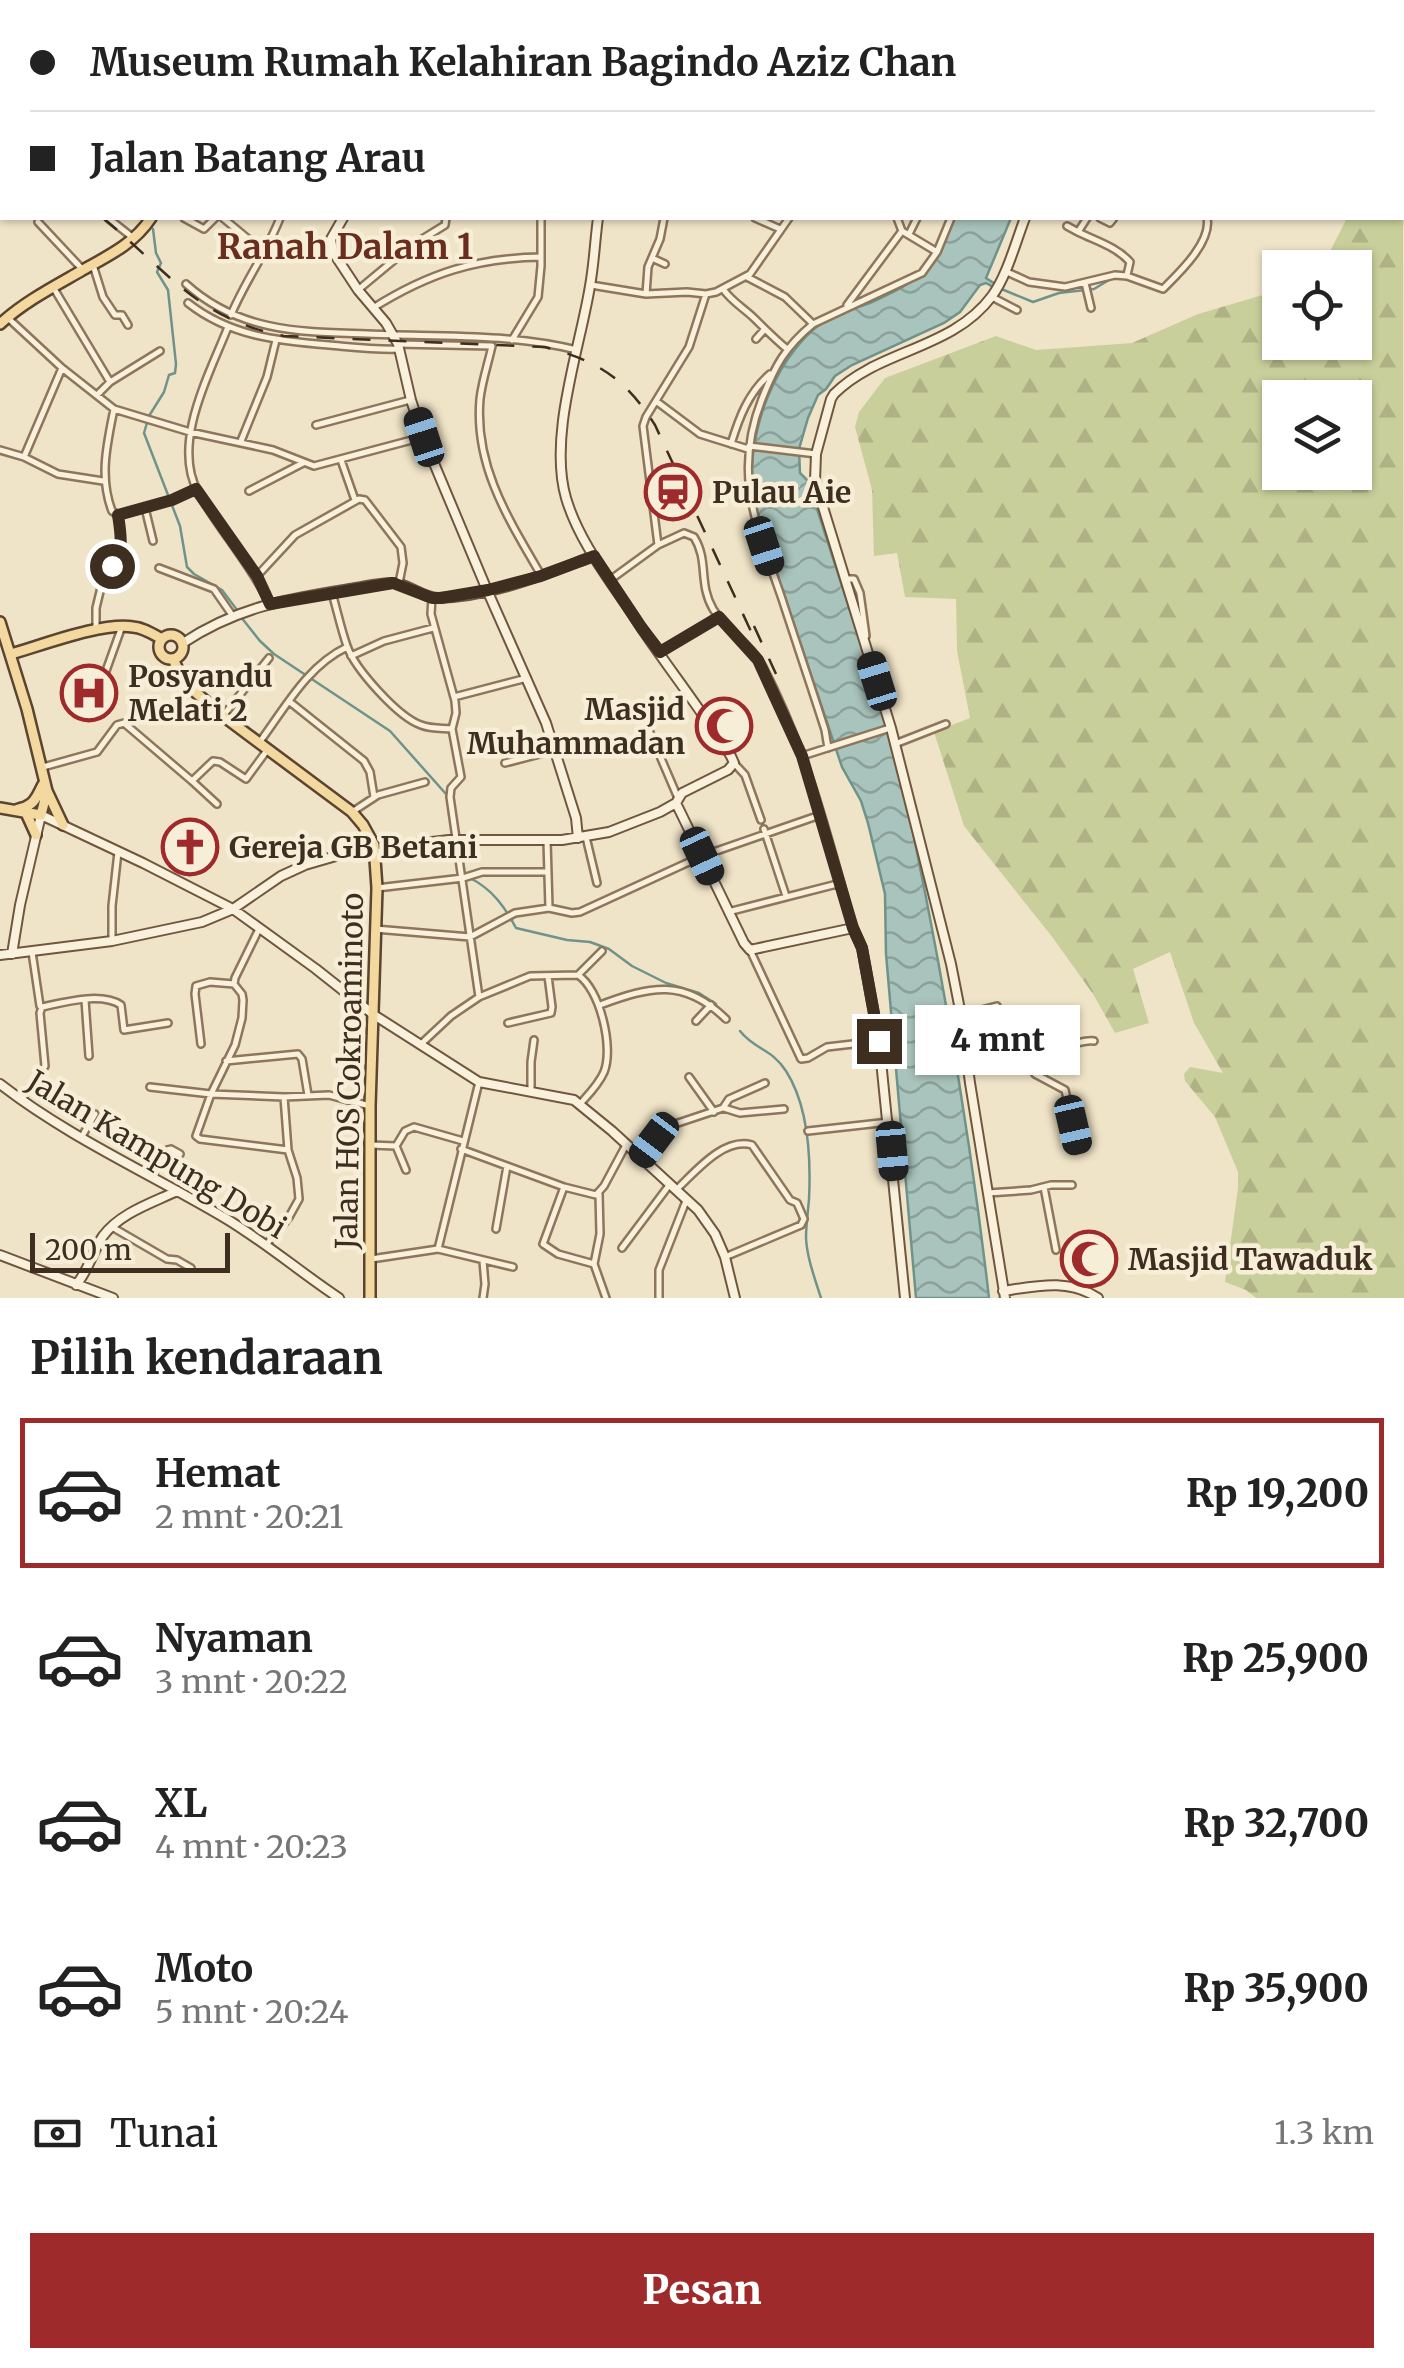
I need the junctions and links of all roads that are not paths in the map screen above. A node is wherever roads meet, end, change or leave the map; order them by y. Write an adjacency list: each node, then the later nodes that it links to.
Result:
1 (110, 220): 25 (street)
2 (149, 220): 25 (main road)
3 (188, 220): 4 (street)
4 (213, 220)
5 (225, 220): 26 (street)
6 (279, 220): 26 (street)
7 (342, 220): 27 (street)
8 (446, 220): 42 (street)
9 (541, 220): 29 (street)
10 (598, 220): 38 (street)
11 (664, 220): 30 (street)
12 (759, 220): 22 (street)
13 (787, 220): 22 (street)
14 (898, 220): 24 (street)
15 (915, 220): 24 (street)
16 (950, 220): 28 (street)
17 (1024, 220): 34 (street)
18 (1086, 220): 23 (street)
19 (1207, 220): 35 (street)
20 (38, 222): 33 (street)
21 (1066, 226): 23 (street)
22 (780, 229): 36 (street)
23 (1078, 232): 35 (street)
24 (905, 233): 28 (street); 48 (street)
25 (134, 239): 32 (main road)
26 (267, 246): 27 (street); 51 (street)
27 (333, 252): 42 (street)
28 (937, 252): 48 (street)
29 (541, 257): 47 (street); 59 (street)
30 (652, 258): 31 (street); 43 (street)
31 (665, 264)
32 (94, 265): 33 (main road); 54 (street)
33 (82, 270): 39 (main road)
34 (1004, 271): 41 (street); 45 (street)
35 (1126, 276): 41 (street)
36 (747, 277): 40 (street); 53 (street)
37 (186, 284): 51 (street)
38 (591, 285): 43 (street); 62 (street)
39 (53, 288): 52 (main road); 66 (street)
40 (723, 288): 44 (street); 56 (street)
41 (1086, 288): 49 (street)
42 (358, 290): 47 (street)
43 (646, 294): 44 (street)
44 (706, 294): 69 (street)
45 (992, 295): 50 (street); 78 (street)
46 (188, 303): 55 (street)
47 (374, 308): 60 (street)
48 (846, 308): 53 (street)
49 (1091, 308)
50 (1017, 310)
51 (231, 315): 60 (street)
52 (4, 320): 64 (street)
53 (813, 324): 61 (street)
54 (128, 326)
55 (228, 327): 58 (street); 72 (street)
56 (764, 330): 57 (street); 61 (street)
57 (756, 339)
58 (276, 340): 60 (street); 74 (street)
59 (512, 340): 60 (street); 62 (street)
60 (397, 343): 68 (street); 93 (street)
61 (787, 349): 65 (street)
62 (577, 350): 90 (street)
63 (160, 351): 66 (street)
64 (62, 368): 67 (street); 79 (street)
65 (772, 372): 75 (street); 76 (street)
66 (110, 382): 67 (street)
67 (97, 395): 70 (street)
68 (411, 400): 71 (street); 73 (street)
69 (656, 401): 75 (street); 89 (street)
70 (114, 409): 72 (street); 82 (street)
71 (316, 425)
72 (190, 432): 74 (street); 83 (street)
73 (424, 437): 80 (street); 96 (street)
74 (241, 442): 81 (street)
75 (731, 444): 76 (street)
76 (750, 447): 78 (street); 125 (street)
77 (0, 450): 79 (street)
78 (814, 454): 121 (street)
79 (24, 456): 82 (street)
80 (341, 460): 81 (street); 85 (street)
81 (302, 463): 84 (street)
82 (103, 481): 87 (street)
83 (196, 489): 86 (street); 92 (street)
84 (249, 491)
85 (355, 500): 92 (street); 95 (street)
86 (145, 508): 87 (street); 88 (street)
87 (118, 515): 105 (street)
88 (153, 542)
89 (658, 545): 94 (street); 101 (street)
90 (594, 556): 93 (street); 94 (street)
91 (159, 568): 100 (street)
92 (257, 576): 99 (street)
93 (541, 576): 96 (street)
94 (610, 580): 109 (street)
95 (398, 584): 97 (street); 98 (street)
96 (488, 590): 98 (street); 114 (street)
97 (332, 592): 99 (street); 108 (street)
98 (432, 598): 104 (street)
99 (270, 604): 100 (street)
100 (237, 613): 107 (street)
101 (719, 617): 109 (street); 127 (street)
102 (0, 622): 110 (main road)
103 (122, 626): 105 (main road); 106 (main road); 115 (street)
104 (435, 628): 111 (street); 116 (street)
105 (96, 630): 110 (main road)
106 (162, 639): 107 (main road); 113 (main road)
107 (183, 642): 113 (main road)
108 (347, 647): 111 (street); 117 (street)
109 (660, 652): 129 (street)
110 (11, 654): 130 (main road)
111 (351, 656): 122 (street)
112 (268, 658): 118 (street)
113 (173, 659): 118 (main road)
114 (527, 678): 116 (street); 126 (street)
115 (97, 696)
116 (454, 697): 122 (street)
117 (290, 702): 124 (street); 134 (street)
118 (223, 716): 124 (main road)
119 (946, 724): 123 (street)
120 (648, 728): 135 (street)
121 (890, 728): 123 (street); 125 (street)
122 (452, 729): 148 (street)
123 (895, 744): 181 (street)
124 (263, 746): 131 (street); 139 (main road)
125 (830, 747): 127 (street)
126 (556, 750): 128 (street); 146 (street)
127 (802, 756): 140 (street)
128 (505, 763)
129 (734, 763): 135 (street); 142 (street)
130 (42, 767): 131 (street); 133 (main road)
131 (192, 781): 136 (street)
132 (425, 782): 134 (street)
133 (43, 788): 138 (main road); 141 (main road); 143 (main road)
134 (374, 797): 139 (street)
135 (677, 801): 146 (street); 151 (street)
136 (217, 804)
137 (0, 808): 138 (main road)
138 (20, 810): 141 (main road); 145 (main road)
139 (352, 812): 149 (main road)
140 (821, 815): 144 (street); 155 (street)
141 (41, 816): 143 (street); 145 (street)
142 (761, 820)
143 (63, 825): 150 (street)
144 (765, 831): 151 (street); 157 (street)
145 (36, 835): 169 (street)
146 (582, 838): 147 (street); 154 (street)
147 (547, 839): 148 (street); 152 (street)
148 (457, 840): 149 (street); 153 (street)
149 (374, 849): 156 (main road, Jalan HOS Cokroaminoto); 159 (street)
150 (118, 852): 159 (street); 165 (street)
151 (702, 856): 158 (street); 160 (street)
152 (548, 872): 153 (street); 158 (street)
153 (464, 878): 156 (street); 164 (street)
154 (597, 883)
155 (841, 883): 157 (street); 162 (street)
156 (377, 888): 161 (main road, Jalan HOS Cokroaminoto)
157 (786, 896): 160 (street)
158 (550, 908): 164 (street)
159 (233, 909): 163 (street); 165 (street)
160 (728, 912): 166 (street)
161 (375, 928): 164 (street); 180 (main road, Jalan HOS Cokroaminoto)
162 (853, 928): 166 (street); 188 (street)
163 (259, 930): 173 (street); 180 (street)
164 (470, 937): 174 (street)
165 (112, 941): 168 (street)
166 (750, 950): 188 (street)
167 (602, 951): 171 (street)
168 (32, 952): 169 (street); 179 (street)
169 (12, 954): 170 (street)
170 (0, 955)
171 (578, 975): 172 (street); 177 (street)
172 (548, 976): 174 (street); 185 (street)
173 (234, 984): 189 (street); 192 (street)
174 (479, 997): 190 (street)
175 (86, 1000): 179 (street); 184 (street); 191 (street)
176 (712, 1005): 177 (street); 182 (street); 183 (street)
177 (599, 1006): 205 (street)
178 (998, 1006): 181 (street)
179 (40, 1009): 204 (street)
180 (374, 1014): 190 (street); 206 (main road, Jalan HOS Cokroaminoto)
181 (961, 1015): 193 (street)
182 (726, 1020)
183 (696, 1021)
184 (168, 1023)
185 (508, 1023)
186 (534, 1040): 200 (street)
187 (1094, 1040): 194 (street)
188 (879, 1041): 211 (street)
189 (201, 1044)
190 (420, 1045): 196 (street)
191 (88, 1056)
192 (226, 1061): 201 (street); 202 (street)
193 (967, 1062): 194 (street); 231 (street)
194 (1026, 1062): 218 (street)
195 (690, 1077): 209 (street)
196 (479, 1082): 200 (street); 214 (street)
197 (765, 1083): 207 (street)
198 (0, 1084): 204 (street, Jalan Kampung Dobi)
199 (150, 1087): 201 (street)
200 (531, 1091): 205 (street)
201 (211, 1094): 203 (street); 219 (street)
202 (308, 1095): 203 (street); 206 (street)
203 (284, 1097): 219 (street)
204 (21, 1100): 213 (street, Jalan Kampung Dobi)
205 (580, 1104): 215 (street)
206 (370, 1106): 216 (main road, Jalan HOS Cokroaminoto)
207 (723, 1108): 208 (street); 209 (street)
208 (784, 1109)
209 (714, 1112): 221 (street)
210 (95, 1114): 213 (street)
211 (889, 1122): 212 (street); 255 (street)
212 (808, 1130)
213 (80, 1138): 224 (street, Jalan Kampung Dobi)
214 (462, 1145): 217 (street); 222 (street); 237 (street)
215 (626, 1145): 221 (street); 230 (street)
216 (370, 1146): 217 (street); 241 (main road, Jalan HOS Cokroaminoto)
217 (396, 1146): 223 (street)
218 (1078, 1146)
219 (288, 1150): 235 (street)
220 (180, 1154): 224 (street)
221 (641, 1158): 226 (street)
222 (507, 1166): 227 (street); 234 (street)
223 (406, 1170)
224 (152, 1176): 229 (street, Jalan Kampung Dobi)
225 (1072, 1185): 228 (street)
226 (674, 1186): 232 (street); 236 (street); 240 (street)
227 (564, 1187): 230 (street); 243 (street)
228 (1044, 1187): 231 (street); 238 (street)
229 (177, 1191): 233 (street); 235 (street, Jalan Kampung Dobi)
230 (600, 1192): 243 (street)
231 (988, 1193): 247 (street)
232 (687, 1199): 240 (street); 253 (street)
233 (112, 1227): 245 (street); 246 (street)
234 (496, 1230)
235 (266, 1245): 249 (street, Jalan Kampung Dobi)
236 (622, 1248)
237 (438, 1249): 241 (street); 242 (street)
238 (1056, 1250)
239 (0, 1255): 246 (street)
240 (725, 1256): 254 (street)
241 (372, 1259): 250 (main road, Jalan HOS Cokroaminoto)
242 (483, 1260): 244 (street); 251 (street)
243 (594, 1264): 252 (street)
244 (513, 1266)
245 (192, 1268)
246 (76, 1285): 248 (street)
247 (1004, 1294): 256 (street)
248 (112, 1298)
249 (339, 1298)
250 (370, 1298)
251 (482, 1298)
252 (606, 1298)
253 (659, 1298)
254 (735, 1298)
255 (905, 1298)
256 (1098, 1298)

